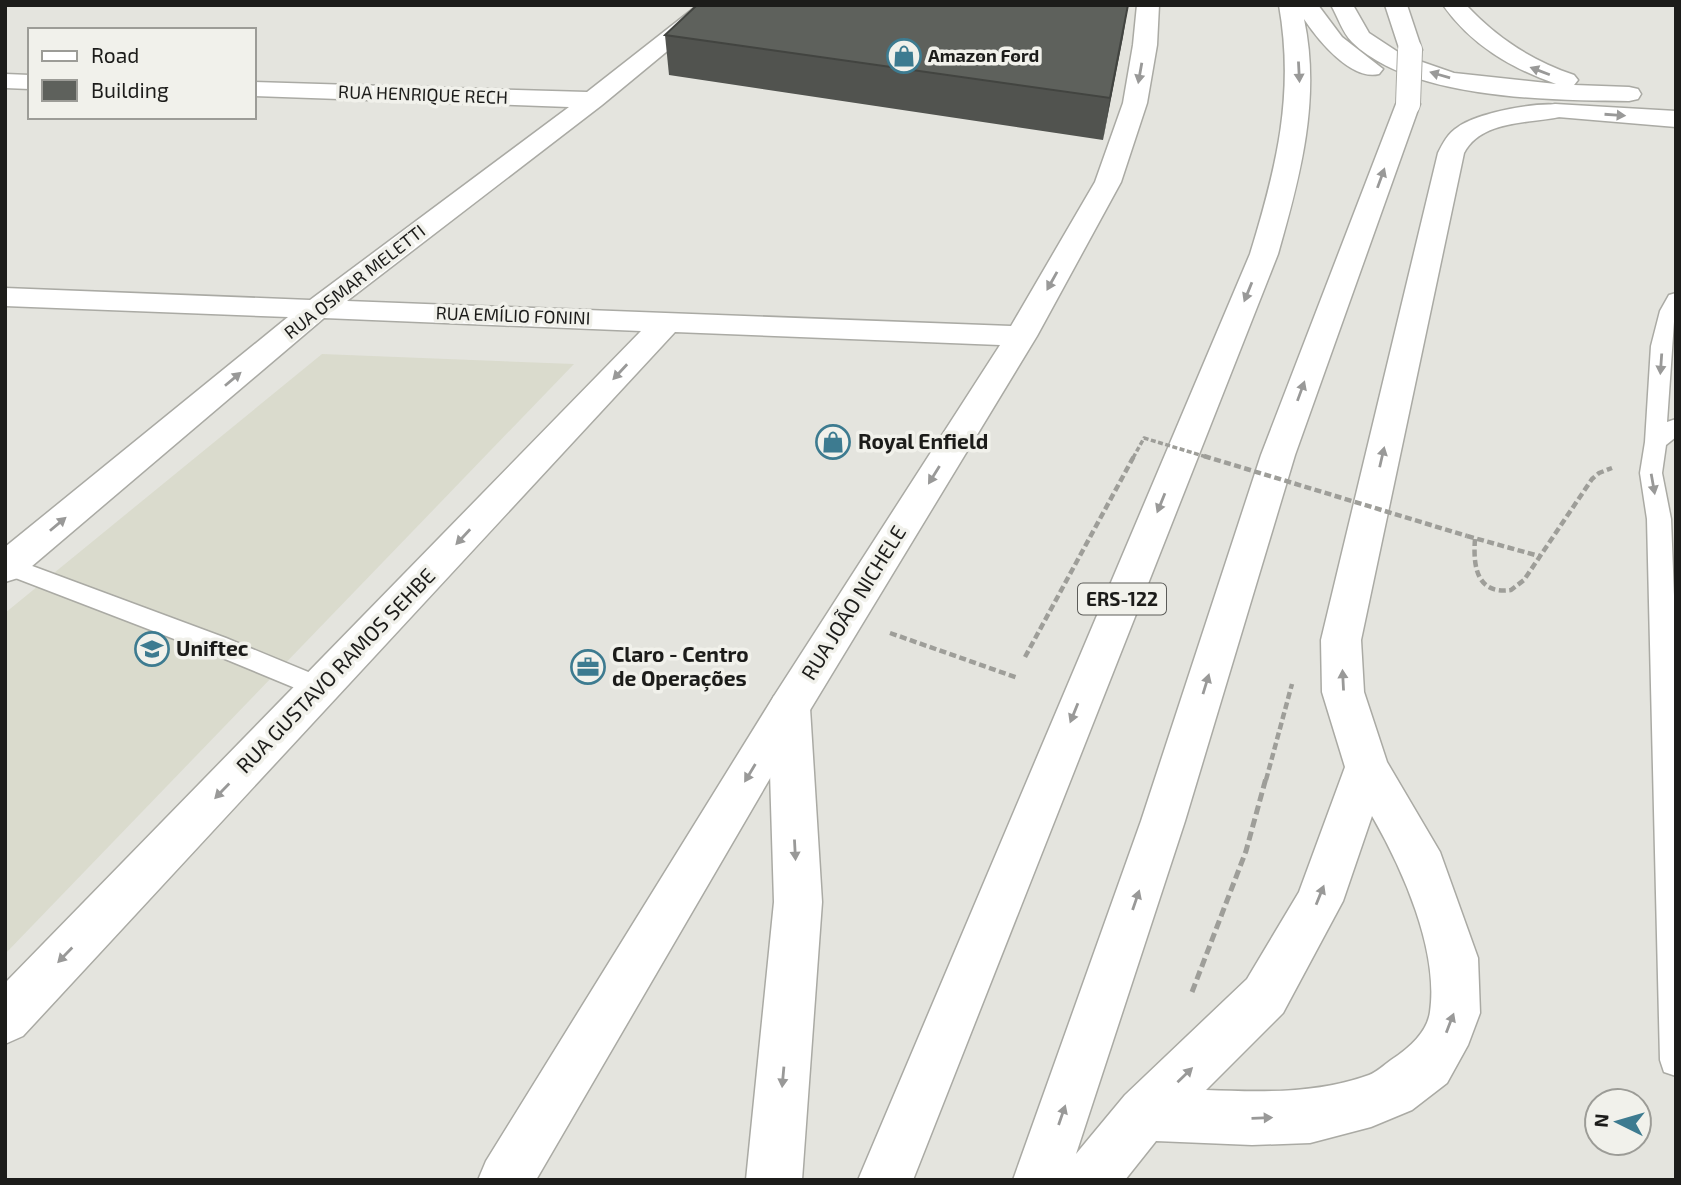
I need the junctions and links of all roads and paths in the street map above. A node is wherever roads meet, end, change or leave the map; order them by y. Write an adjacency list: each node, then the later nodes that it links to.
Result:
1 (712, 5): 13 (main road, RUA OSMAR MELETTI)
2 (1148, 5): 20 (main road, RUA JOÃO NICHELE, one-way to 20)
3 (1290, 5): 39 (main road, ERS-122, one-way to 39)
4 (1307, 5): 14 (main road)
5 (1342, 5): 11 (main road, one-way to 5)
6 (1396, 5): 40 (main road, one-way to 6, bridge)
7 (1454, 5): 11 (main road, one-way to 7)
8 (5, 81): 9 (main road)
9 (28, 82)
10 (256, 89): 13 (main road, RUA HENRIQUE RECH)
11 (1629, 94): 12 (main road)
12 (1676, 96)
13 (593, 100): 18 (main road, RUA OSMAR MELETTI)
14 (1555, 111): 15 (main road, one-way to 15); 32 (main road, one-way to 14)
15 (1676, 119)
16 (5, 297): 18 (main road, RUA EMÍLIO FONINI)
17 (1676, 299): 21 (lane, one-way to 21)
18 (317, 309): 19 (main road, RUA EMÍLIO FONINI); 25 (main road, RUA OSMAR MELETTI, one-way to 18)
19 (667, 322): 20 (main road, RUA EMÍLIO FONINI); 29 (main road, RUA GUSTAVO RAMOS SEHBE, one-way to 29)
20 (1021, 336): 26 (main road, RUA JOÃO NICHELE, one-way to 26)
21 (1666, 434): 22 (lane)
22 (1651, 473): 24 (path); 35 (lane, one-way to 35)
23 (1475, 539): 24 (path); 24 (path); 27 (path, bridge)
24 (1539, 556)
25 (7, 567): 29 (lane)
26 (845, 618): 28 (path); 30 (main road, RUA JOÃO NICHELE)
27 (1025, 657)
28 (1018, 678)
29 (321, 688): 34 (main road, RUA GUSTAVO RAMOS SEHBE, one-way to 34)
30 (789, 708): 37 (main road, RUA JOÃO NICHELE, one-way to 37); 38 (main road, one-way to 38)
31 (1275, 750): 33 (path)
32 (1367, 767): 36 (main road, one-way to 32); 36 (main road, one-way to 32)
33 (1188, 1001)
34 (5, 1018)
35 (1676, 1060)
36 (1144, 1114): 41 (main road)
37 (505, 1180)
38 (774, 1180)
39 (885, 1180)
40 (1040, 1180)
41 (1090, 1180)

